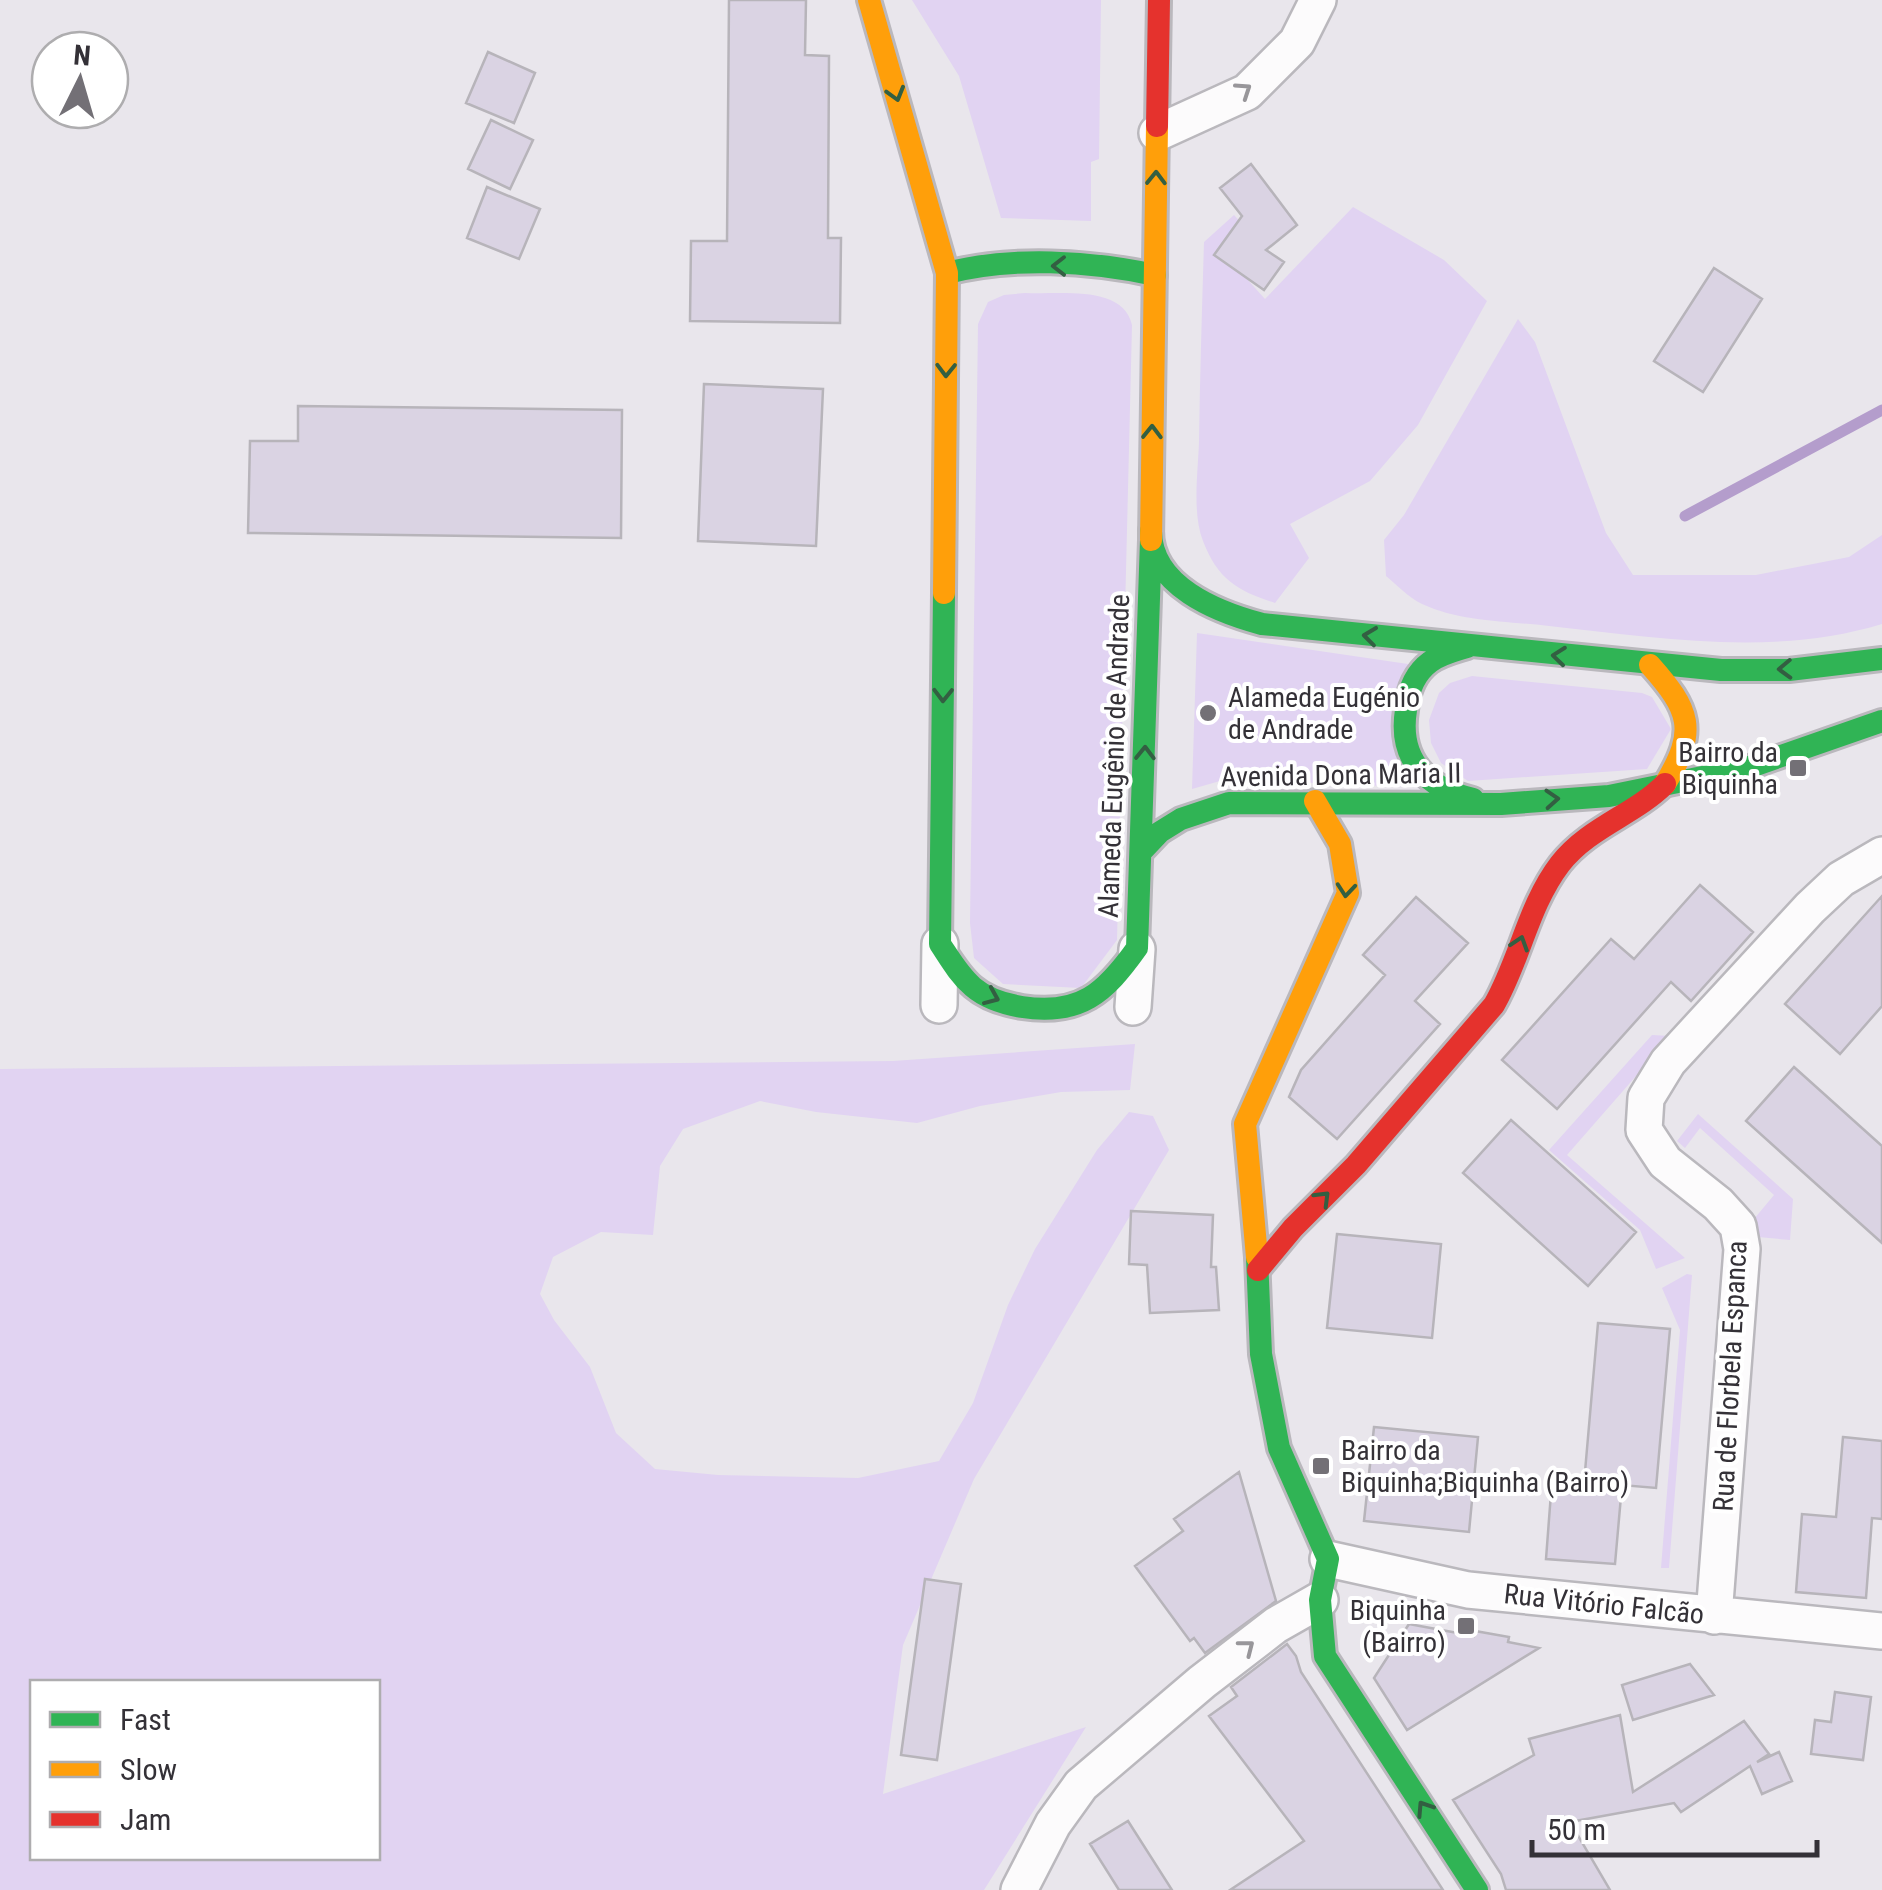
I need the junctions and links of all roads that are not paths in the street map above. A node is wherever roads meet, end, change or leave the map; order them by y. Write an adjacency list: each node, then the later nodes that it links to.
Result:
1 (870, 0): 5 (street, one-way to 5)
2 (1159, 0): 4 (street, Alameda Eugênio de Andrade)
3 (1318, 0): 4 (street, one-way to 3)
4 (1157, 133): 6 (street, Alameda Eugênio de Andrade, one-way to 4)
5 (948, 273): 6 (street, one-way to 5); 17 (street, one-way to 17)
6 (1155, 275): 7 (street, Alameda Eugênio de Andrade, one-way to 6)
7 (1150, 529): 8 (street, one-way to 7); 15 (street, Alameda Eugênio de Andrade, one-way to 7)
8 (1467, 648): 10 (street, one-way to 8); 14 (street, Avenida Dona Maria II)
9 (1882, 660): 10 (street, one-way to 10)
10 (1650, 665): 12 (street)
11 (1882, 720): 12 (street, Avenida Dona Maria II)
12 (1663, 787): 14 (street, Avenida Dona Maria II, one-way to 12); 21 (street, one-way to 12)
13 (1315, 802): 14 (street, Avenida Dona Maria II); 15 (street, Avenida Dona Maria II); 21 (street, one-way to 21)
14 (1496, 803)
15 (1142, 851): 18 (street, Alameda Eugênio de Andrade)
16 (1882, 855): 24 (street, Rua de Florbela Espanca)
17 (940, 944): 18 (street, Alameda Eugênio de Andrade, one-way to 18); 19 (street)
18 (1137, 948): 20 (street)
19 (939, 1006)
20 (1133, 1007)
21 (1258, 1270): 22 (street)
22 (1328, 1559): 23 (street); 24 (street, Rua Vitório Falcão)
23 (1320, 1600): 26 (street, one-way to 23); 27 (street, one-way to 23)
24 (1714, 1616): 25 (street, Rua Vitório Falcão)
25 (1882, 1631)
26 (1019, 1890)
27 (1477, 1890)

